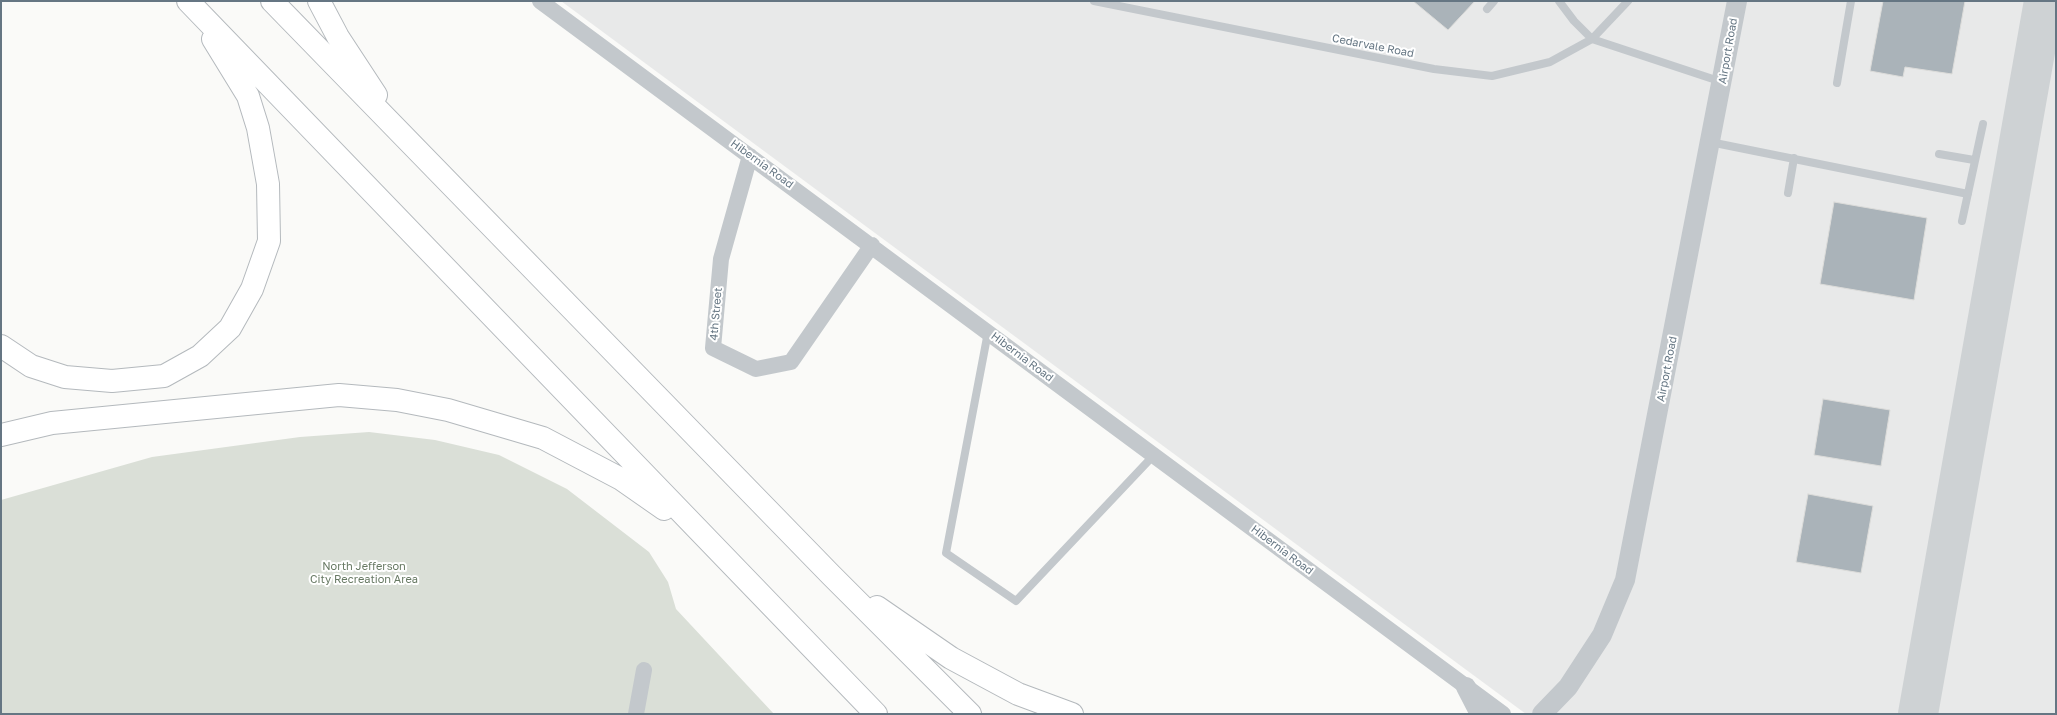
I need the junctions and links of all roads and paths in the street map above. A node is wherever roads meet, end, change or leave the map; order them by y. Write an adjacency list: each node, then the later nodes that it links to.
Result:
1 (272, 1): 16 (highway)
2 (319, 1): 16 (highway)
3 (540, 1): 19 (street, Hibernia Road)
4 (1094, 1): 12 (lane, Cedarvale Road)
5 (1494, 1): 11 (lane)
6 (1559, 1): 12 (lane)
7 (1628, 1): 12 (lane, Cedarvale Road)
8 (1737, 1): 13 (street, Airport Road)
9 (1851, 1): 14 (lane)
10 (190, 2): 27 (highway); 30 (highway)
11 (1487, 8)
12 (1592, 39): 13 (lane)
13 (1723, 82): 17 (street, Airport Road)
14 (1837, 83)
15 (1983, 124): 21 (lane)
16 (404, 138): 31 (highway)
17 (1710, 142): 20 (lane); 40 (street, Airport Road)
18 (1939, 154): 21 (lane)
19 (750, 156): 25 (street, Hibernia Road); 25 (street, 4th Street)
20 (1794, 158): 22 (lane); 23 (lane)
21 (1974, 160): 23 (lane)
22 (1788, 193)
23 (1968, 194): 24 (lane)
24 (1962, 221)
25 (872, 246): 26 (street, Hibernia Road)
26 (988, 332): 29 (street, Hibernia Road); 29 (lane)
27 (1, 346)
28 (1, 435): 30 (highway)
29 (1154, 455): 33 (street, Hibernia Road)
30 (704, 537): 35 (highway)
31 (831, 575): 36 (highway); 37 (highway)
32 (644, 670): 34 (street)
33 (1466, 687): 38 (street); 39 (street, Hibernia Road)
34 (636, 714)
35 (876, 714)
36 (970, 714)
37 (1072, 714)
38 (1480, 714)
39 (1503, 714)
40 (1542, 714)

